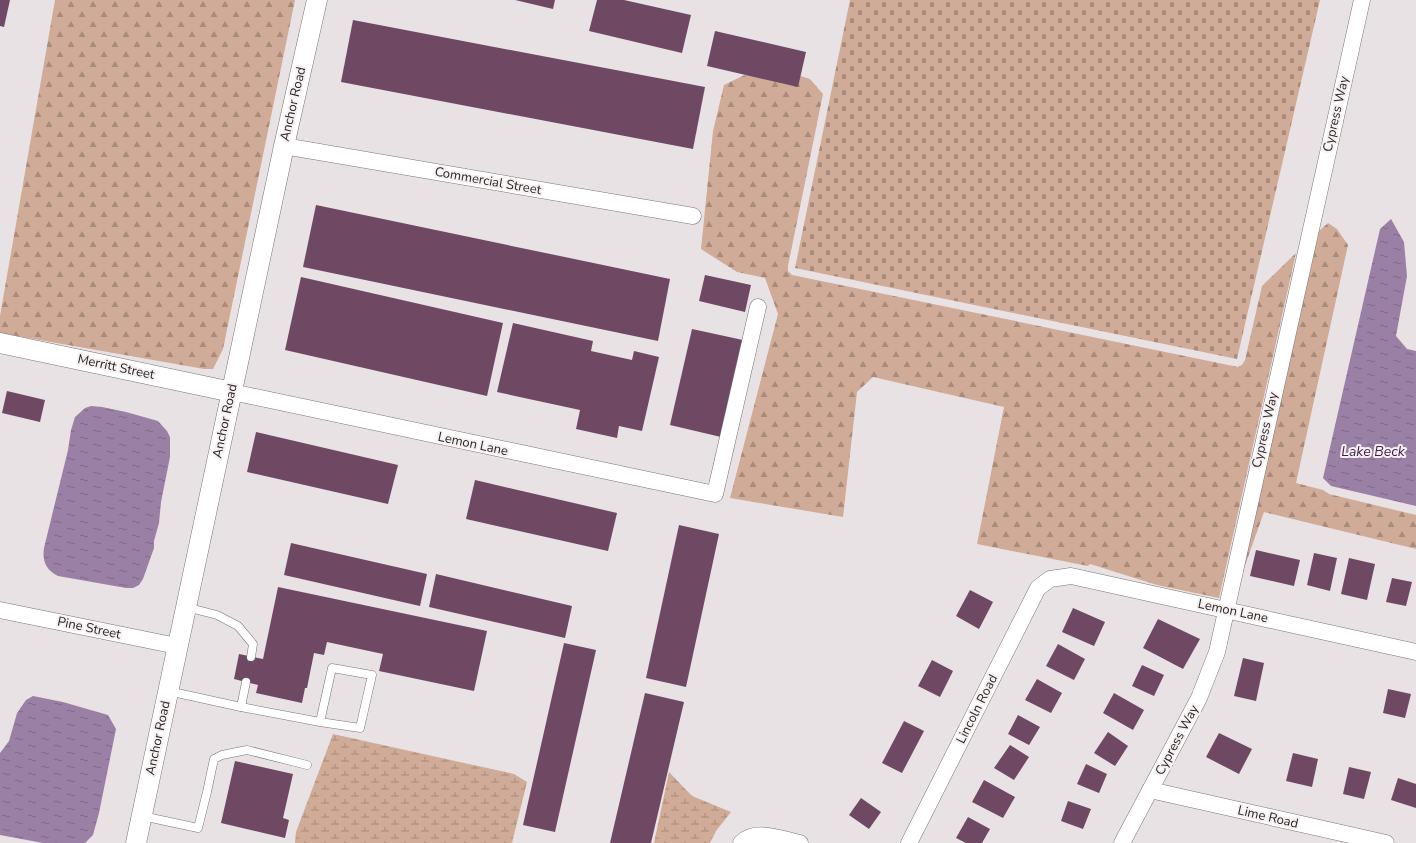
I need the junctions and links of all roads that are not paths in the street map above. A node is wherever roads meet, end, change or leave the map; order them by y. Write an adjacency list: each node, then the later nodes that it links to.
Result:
1 (317, 0): 3 (street, Anchor Road)
2 (1362, 0): 11 (street, Cypress Way)
3 (284, 146): 4 (street, Commercial Street); 7 (street, Anchor Road)
4 (693, 216)
5 (758, 306): 7 (street, Lemon Lane)
6 (0, 343): 7 (street, Merritt Street)
7 (232, 392): 9 (street, Anchor Road)
8 (1050, 578): 11 (street, Lemon Lane); 25 (street, Lincoln Road)
9 (186, 607): 12 (street, Anchor Road); 14 (lane)
10 (0, 610): 12 (street, Pine Street)
11 (1225, 610): 13 (street, Lemon Lane); 20 (street, Cypress Way)
12 (177, 646): 16 (street, Anchor Road)
13 (1416, 652)
14 (251, 657)
15 (246, 682): 17 (lane)
16 (168, 691): 17 (lane); 21 (street, Anchor Road)
17 (240, 707): 18 (lane)
18 (320, 722): 18 (lane)
19 (307, 765): 21 (lane)
20 (1150, 790): 26 (street, Cypress Way); 27 (street, Lime Road)
21 (142, 816): 23 (street, Anchor Road)
22 (744, 840): 24 (street)
23 (136, 843)
24 (800, 843)
25 (909, 843)
26 (1122, 843)
27 (1386, 843)

